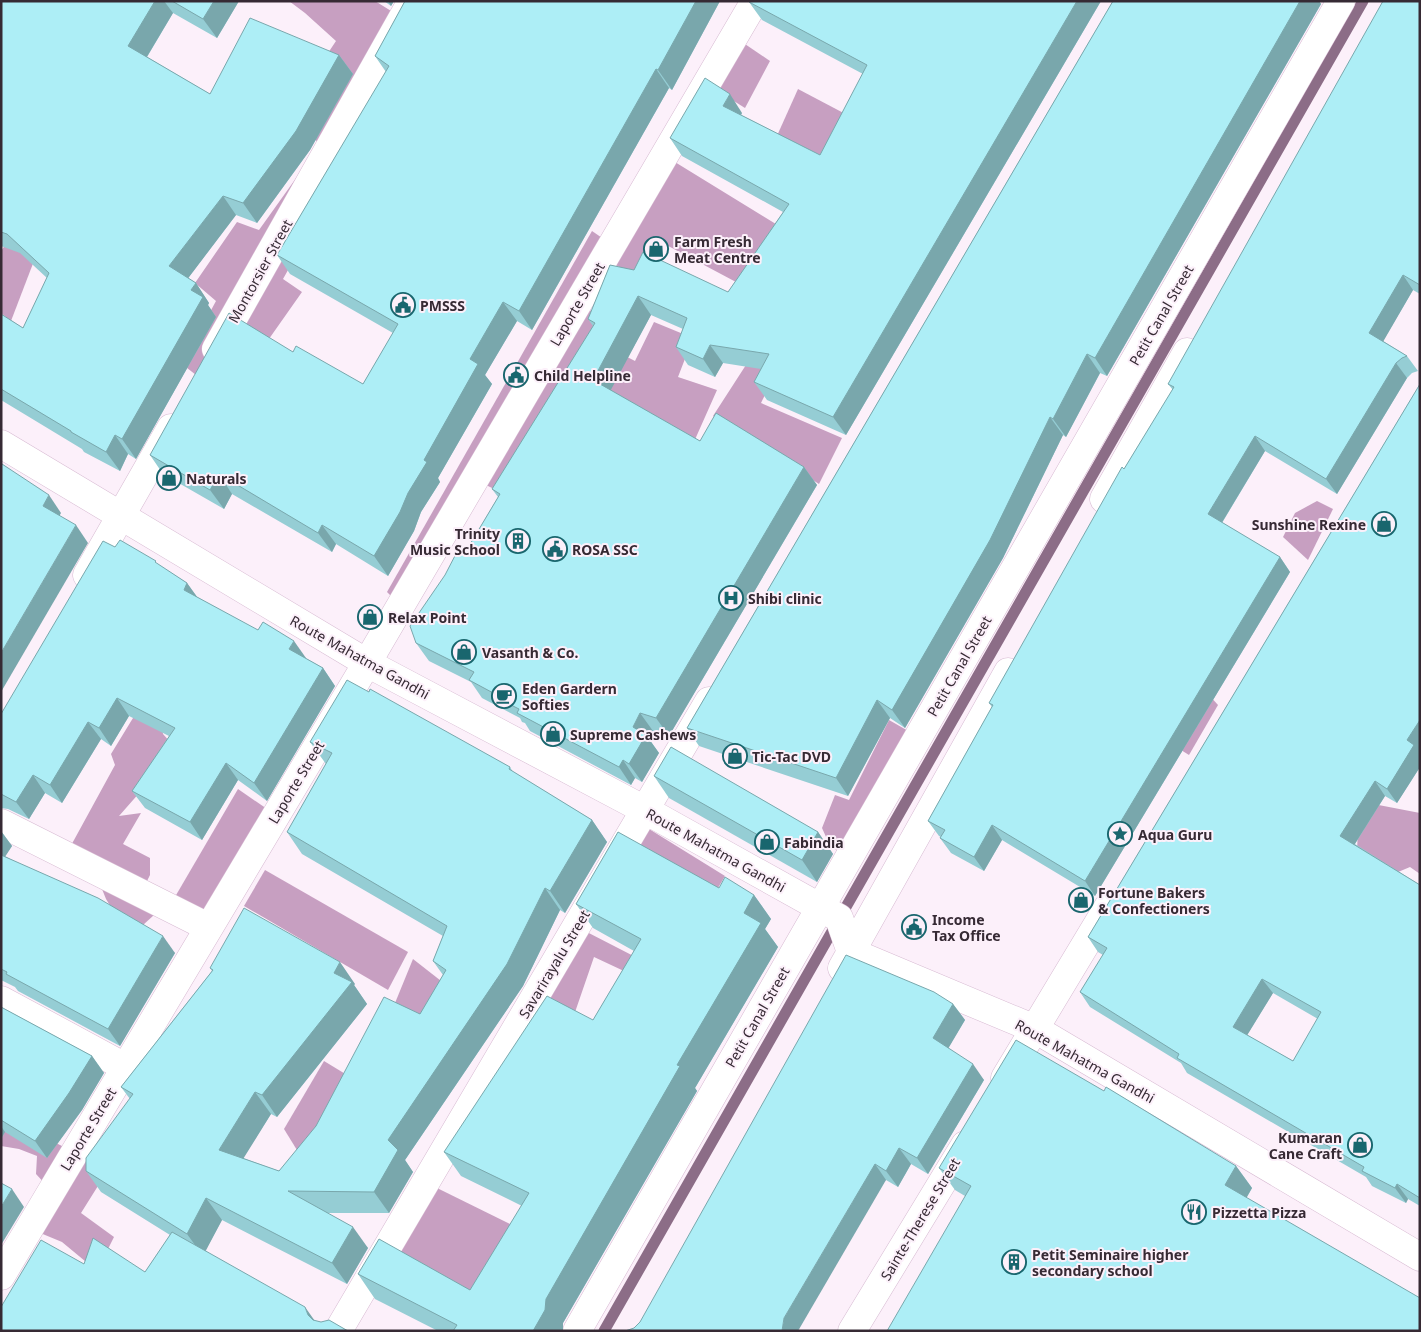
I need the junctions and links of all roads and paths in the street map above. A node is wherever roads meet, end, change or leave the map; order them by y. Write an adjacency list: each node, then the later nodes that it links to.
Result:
1 (412, 1): 5 (street, Montorsier Street)
2 (755, 1): 12 (street, Laporte Street)
3 (1341, 1): 17 (street, Petit Canal Street)
4 (1198, 333): 9 (street)
5 (204, 371)
6 (184, 405): 8 (street)
7 (1, 444): 8 (street, Route Mahatma Gandhi)
8 (121, 517): 10 (street); 12 (street, Route Mahatma Gandhi)
9 (1090, 524)
10 (76, 594)
11 (1022, 646): 19 (street)
12 (366, 663): 14 (street, Route Mahatma Gandhi); 18 (street, Laporte Street)
13 (720, 681): 14 (street, Savarirayalu Street)
14 (645, 810): 17 (street, Route Mahatma Gandhi); 28 (street, Savarirayalu Street)
15 (1, 823): 18 (street)
16 (1122, 884): 22 (street)
17 (820, 908): 19 (street, Route Mahatma Gandhi); 29 (street, Petit Canal Street)
18 (208, 927): 23 (street, Laporte Street)
19 (851, 952): 20 (street); 22 (street, Route Mahatma Gandhi)
20 (832, 986)
21 (1, 1000): 23 (street)
22 (1035, 1029): 24 (street); 26 (street, Route Mahatma Gandhi)
23 (124, 1067): 27 (street, Laporte Street)
24 (994, 1096)
25 (979, 1122): 30 (street, Sainte-Therese Street)
26 (1420, 1257)
27 (1, 1276)
28 (338, 1331)
29 (577, 1331)
30 (852, 1331)

